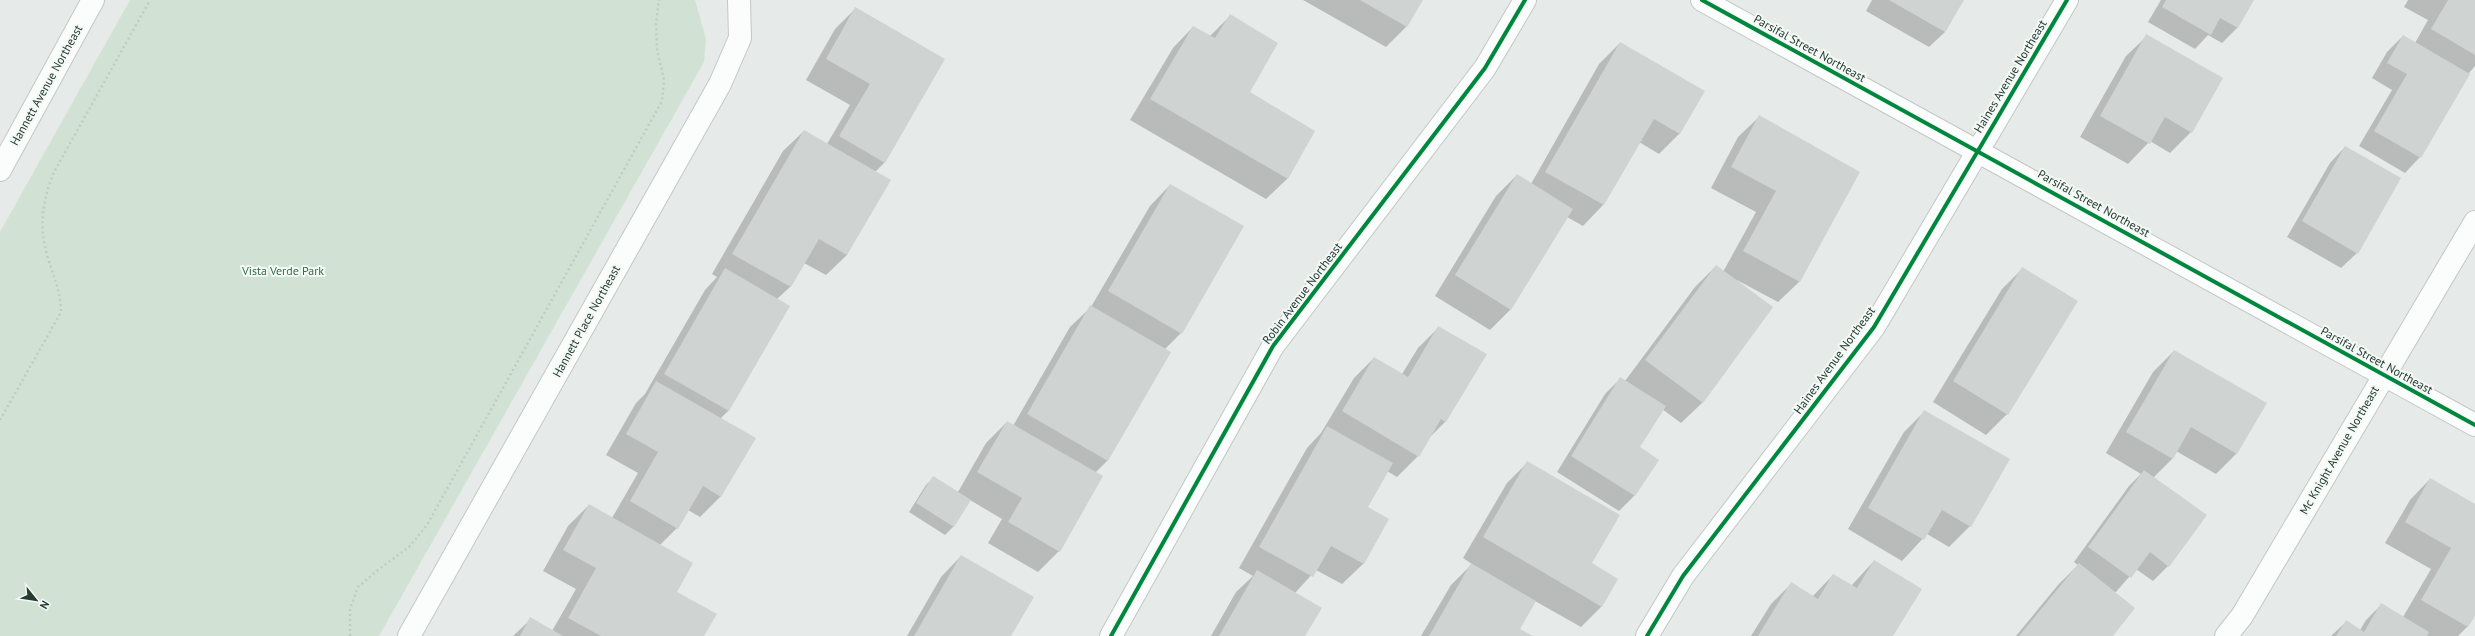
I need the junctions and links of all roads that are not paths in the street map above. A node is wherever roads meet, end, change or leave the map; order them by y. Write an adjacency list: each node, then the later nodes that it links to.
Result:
1 (93, 0): 7 (street, Hannett Avenue Northeast)
2 (739, 0): 11 (street, Hannett Place Northeast)
3 (1525, 0): 12 (street, Robin Avenue Northeast)
4 (1702, 0): 6 (street, Parsifal Street Northeast)
5 (2067, 0): 6 (street, Haines Avenue Northeast)
6 (1977, 151): 9 (street, Parsifal Street Northeast); 13 (street, Haines Avenue Northeast)
7 (0, 170)
8 (2475, 222): 9 (street, Mc Knight Avenue Northeast)
9 (2383, 374): 10 (street, Parsifal Street Northeast); 14 (street, Mc Knight Avenue Northeast)
10 (2475, 425)
11 (409, 636)
12 (1111, 636)
13 (1647, 636)
14 (2226, 636)

